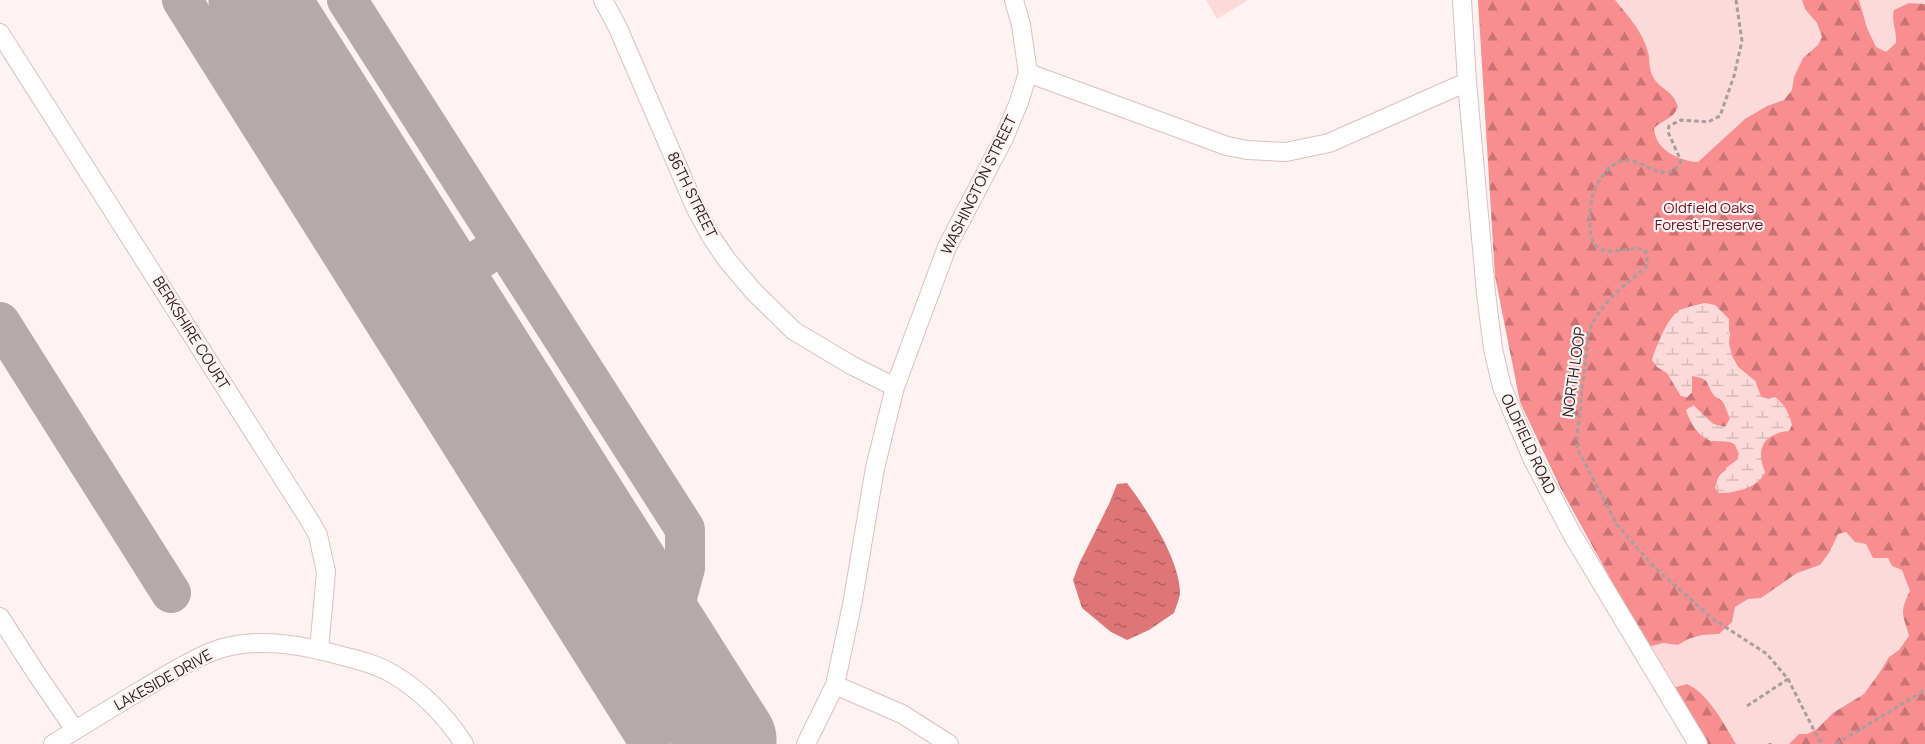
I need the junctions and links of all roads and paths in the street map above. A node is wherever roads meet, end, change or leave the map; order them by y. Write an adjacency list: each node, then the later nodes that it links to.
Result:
1 (603, 0): 8 (street, 86TH STREET)
2 (1014, 0): 6 (street)
3 (1462, 0): 7 (street, OLDFIELD ROAD)
4 (1736, 0): 11 (path, NORTH LOOP)
5 (0, 33): 10 (street, BERKSHIRE COURT)
6 (1028, 73): 7 (street); 8 (street, WASHINGTON STREET)
7 (1467, 82): 20 (street, OLDFIELD ROAD)
8 (895, 387): 12 (street, WASHINGTON STREET)
9 (0, 617): 15 (street)
10 (319, 650): 15 (street, LAKESIDE DRIVE); 17 (street, LAKESIDE DRIVE)
11 (1788, 679): 14 (path); 21 (path, NORTH LOOP)
12 (835, 685): 18 (street, WASHINGTON STREET); 19 (street)
13 (1925, 690): 22 (path)
14 (1747, 706)
15 (75, 730): 16 (street, LAKESIDE DRIVE)
16 (53, 744)
17 (464, 744)
18 (806, 744)
19 (949, 744)
20 (1698, 744)
21 (1824, 744)
22 (1836, 744)

